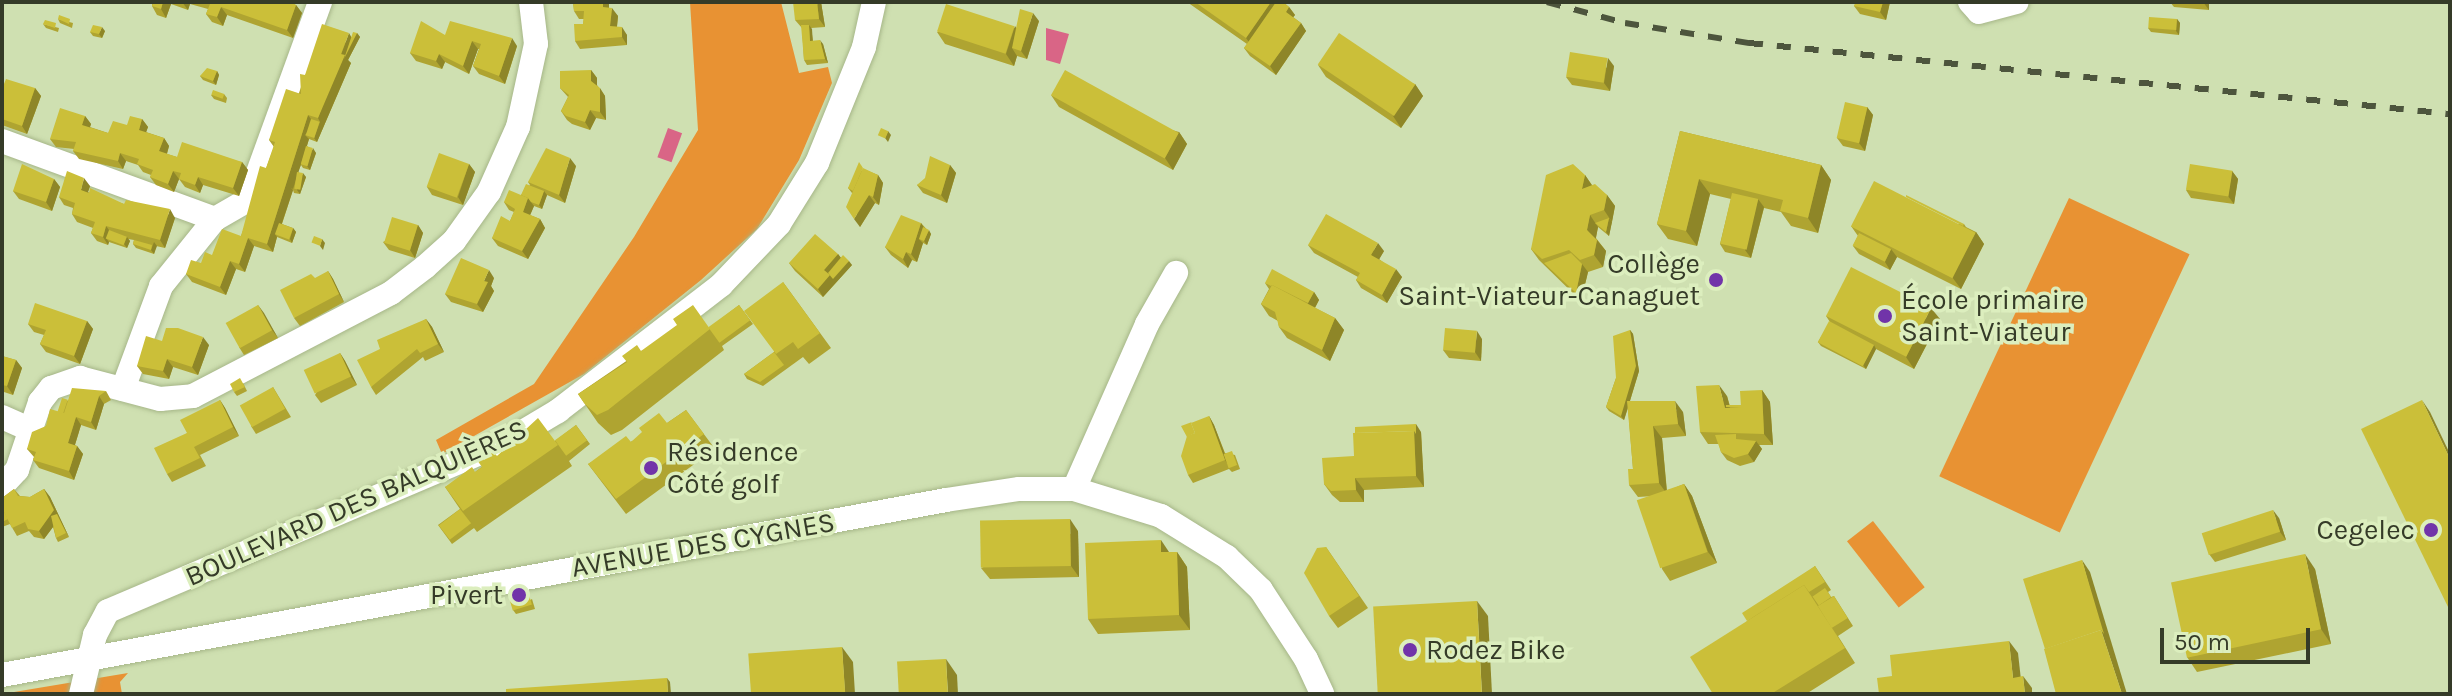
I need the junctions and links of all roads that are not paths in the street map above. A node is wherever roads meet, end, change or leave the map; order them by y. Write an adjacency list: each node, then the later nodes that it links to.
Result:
1 (320, 2): 7 (street)
2 (531, 2): 9 (street)
3 (874, 2): 14 (street, BOULEVARD DES BALQUIÈRES)
4 (1970, 2): 5 (street)
5 (2017, 2)
6 (2, 141): 7 (street)
7 (215, 219): 9 (street)
8 (1176, 273): 13 (street)
9 (123, 389): 11 (street)
10 (2, 417): 11 (street)
11 (31, 430): 12 (street)
12 (2, 486)
13 (1074, 489): 14 (street, AVENUE DES CYGNES); 17 (street, AVENUE DES CYGNES)
14 (90, 660): 15 (street, AVENUE DES CYGNES); 16 (street, BOULEVARD DES BALQUIÈRES)
15 (2, 675)
16 (81, 694)
17 (1322, 694)

